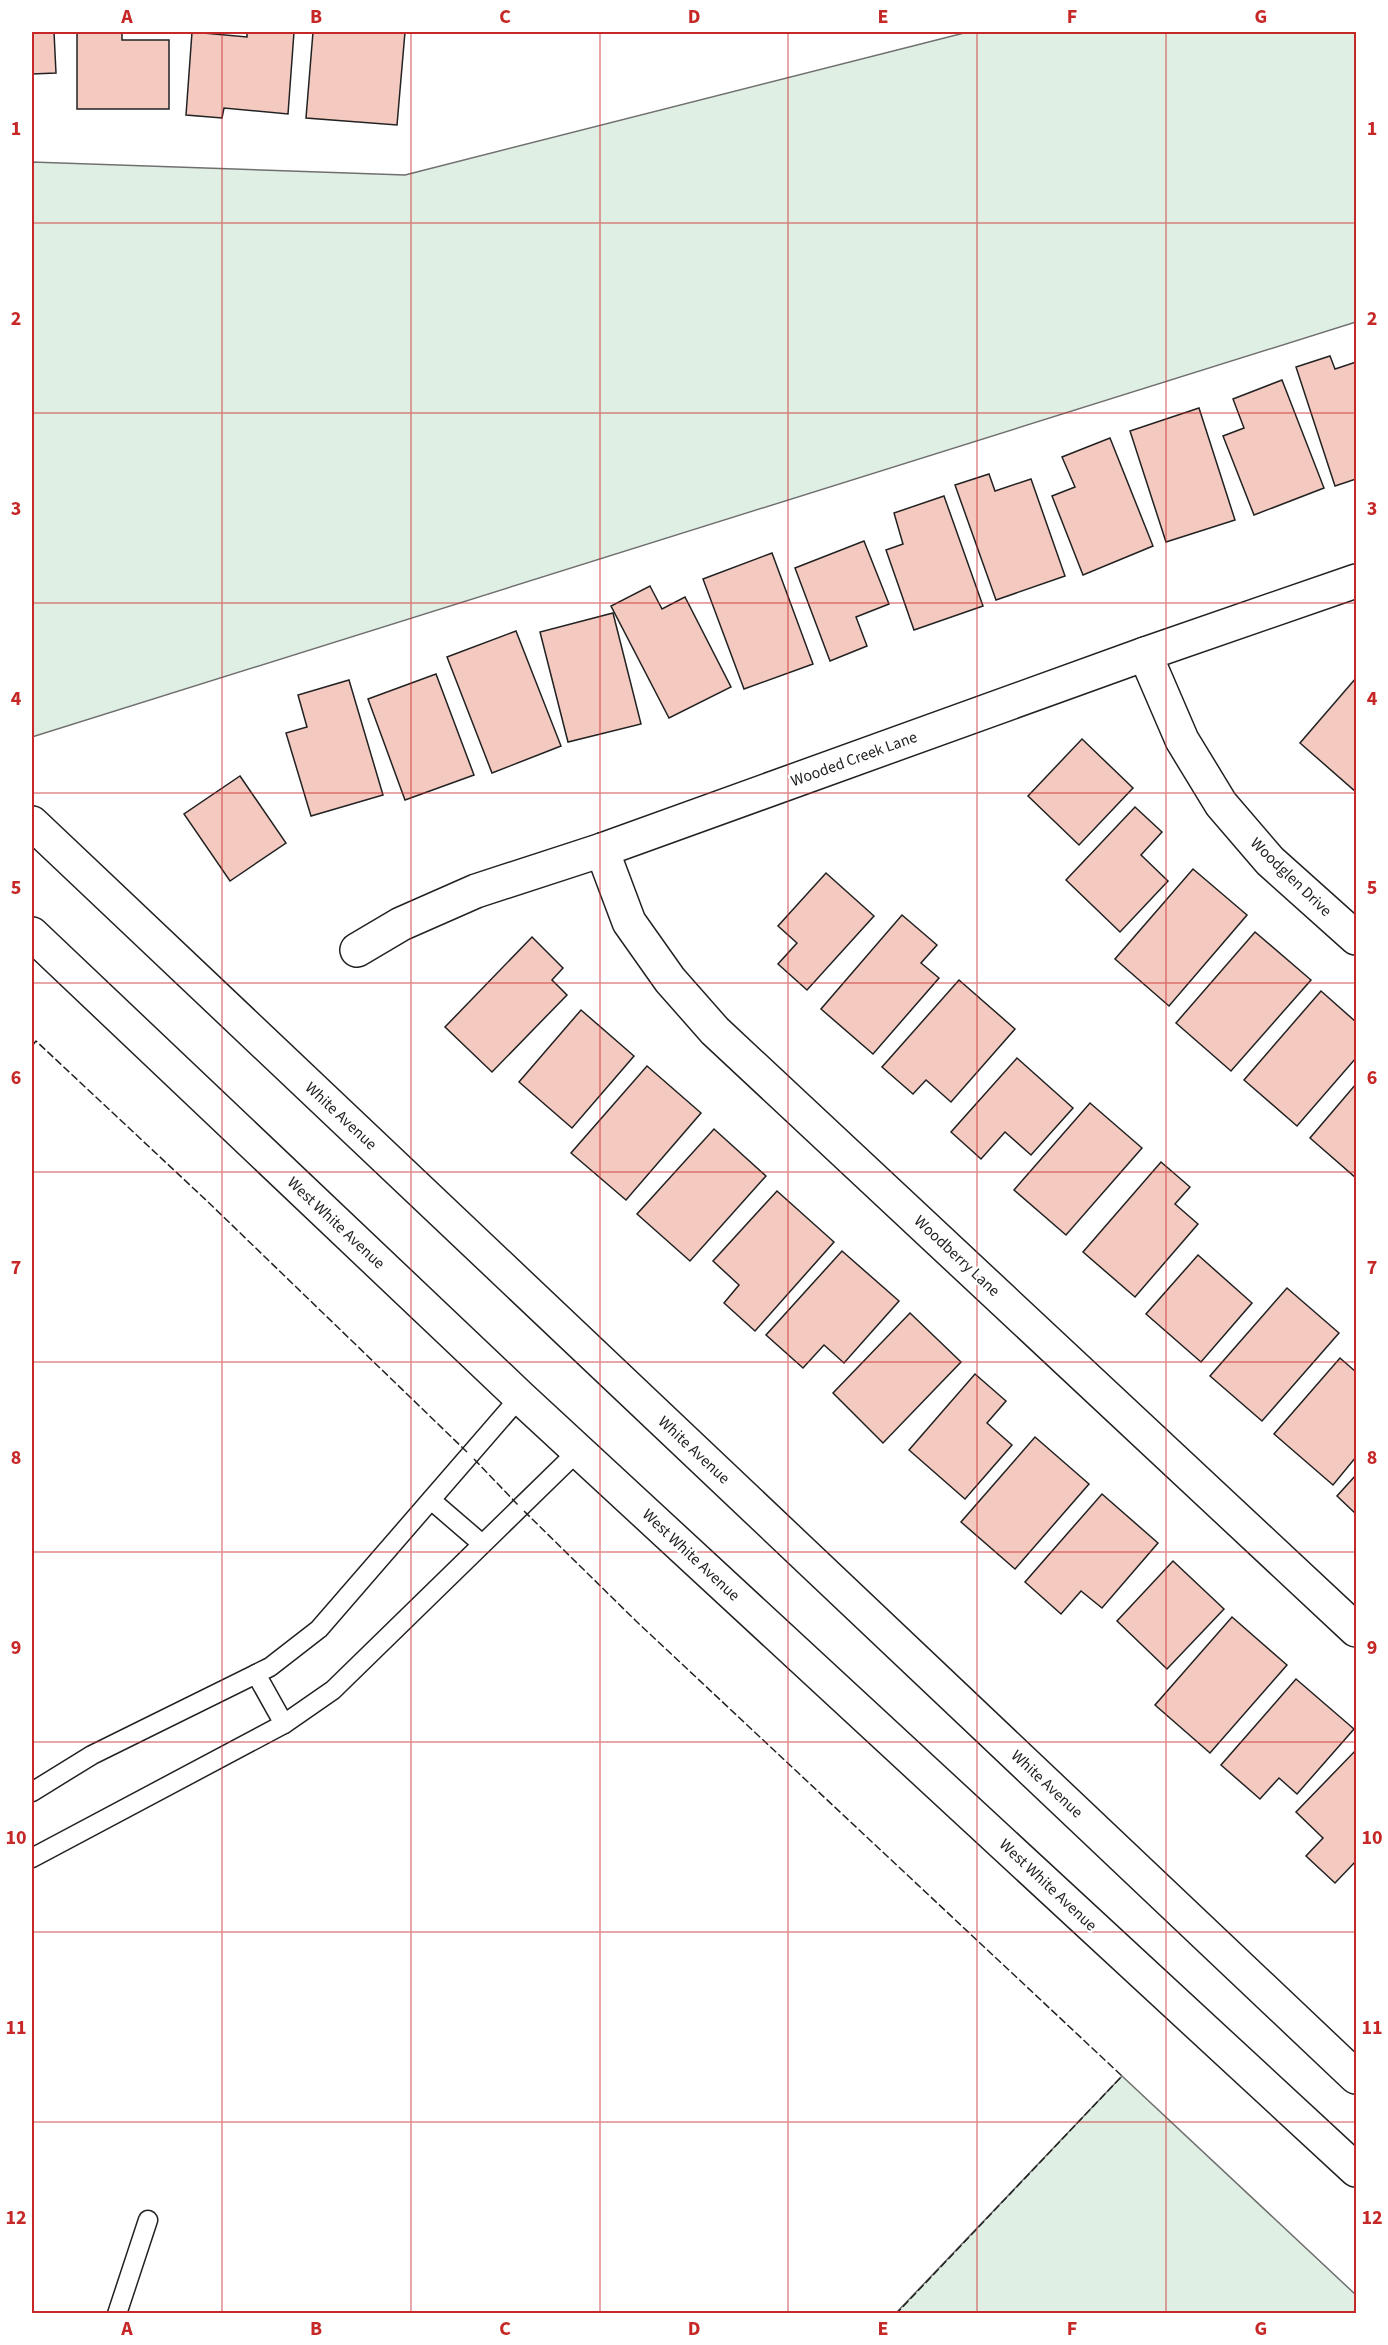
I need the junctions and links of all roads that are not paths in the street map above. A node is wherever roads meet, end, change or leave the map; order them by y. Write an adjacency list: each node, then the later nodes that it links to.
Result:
1 (1356, 581): 2 (main road, Wooded Creek Lane)
2 (1145, 654): 4 (main road, Wooded Creek Lane); 6 (main road, Woodglen Drive)
3 (32, 823): 17 (main road, White Avenue)
4 (602, 850): 7 (main road, Wooded Creek Lane); 12 (main road, Woodberry Lane)
5 (32, 934): 8 (main road, West White Avenue)
6 (1356, 938)
7 (357, 950)
8 (520, 1397): 9 (main road, West White Avenue); 10 (lane)
9 (578, 1451): 11 (lane); 18 (main road, West White Avenue)
10 (431, 1500): 11 (lane); 13 (lane)
11 (481, 1544): 14 (lane)
12 (1356, 1630)
13 (256, 1674): 14 (lane); 15 (lane)
14 (284, 1724): 16 (lane)
15 (32, 1792)
16 (32, 1858)
17 (1356, 2077)
18 (1356, 2170)
19 (148, 2220): 20 (lane)
20 (117, 2313)

